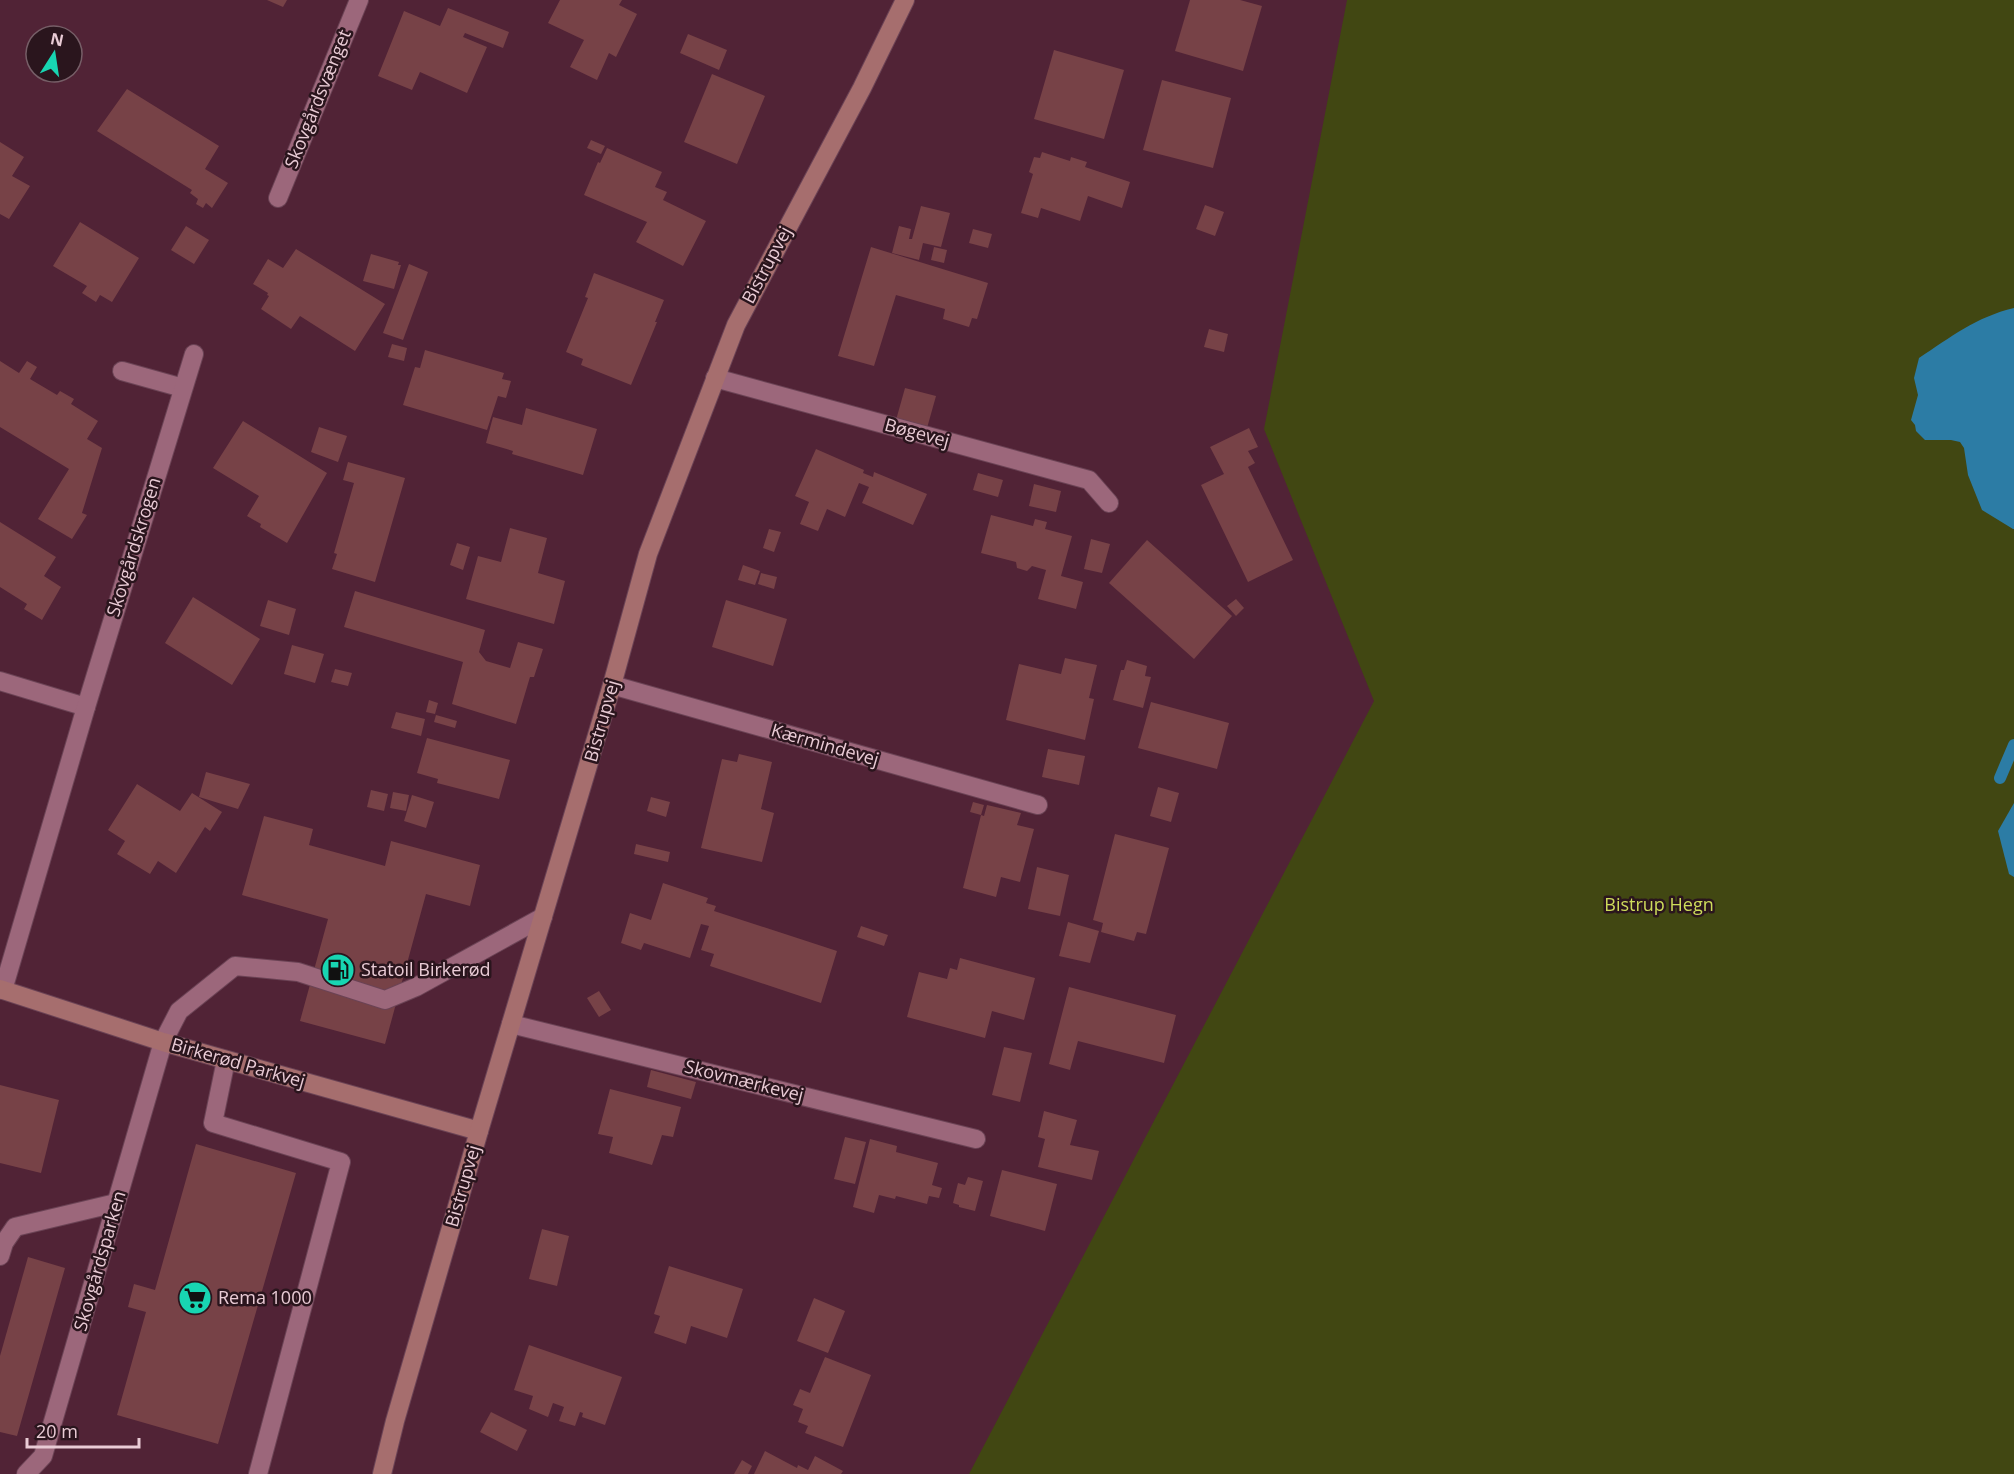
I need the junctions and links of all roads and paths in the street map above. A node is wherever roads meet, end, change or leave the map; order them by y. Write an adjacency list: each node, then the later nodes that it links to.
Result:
1 (359, 0): 3 (street, Skovgårdsvænget)
2 (905, 0): 6 (main road, Bistrupvej)
3 (278, 198)
4 (194, 354): 7 (street, Skovgårdskrogen)
5 (122, 370): 7 (street)
6 (715, 378): 8 (street, Bøgevej); 10 (main road, Bistrupvej)
7 (183, 388): 11 (street, Skovgårdskrogen)
8 (1109, 503)
9 (0, 681): 11 (street)
10 (612, 685): 12 (street, Kærmindevej); 13 (main road, Bistrupvej)
11 (86, 707): 14 (street, Skovgårdskrogen)
12 (1038, 805)
13 (543, 917): 15 (main road, Bistrupvej); 16 (street, Skovgårdsparken)
14 (1, 989): 16 (main road, Birkerød Parkvej)
15 (511, 1024): 18 (main road, Bistrupvej); 19 (street, Skovmærkevej)
16 (163, 1042): 17 (main road, Birkerød Parkvej); 20 (street, Skovgårdsparken)
17 (226, 1060): 18 (main road, Birkerød Parkvej); 23 (street)
18 (478, 1131): 24 (main road, Bistrupvej)
19 (976, 1139)
20 (116, 1203): 21 (street); 22 (street, Skovgårdsparken)
21 (0, 1256)
22 (26, 1474)
23 (258, 1474)
24 (382, 1474)

